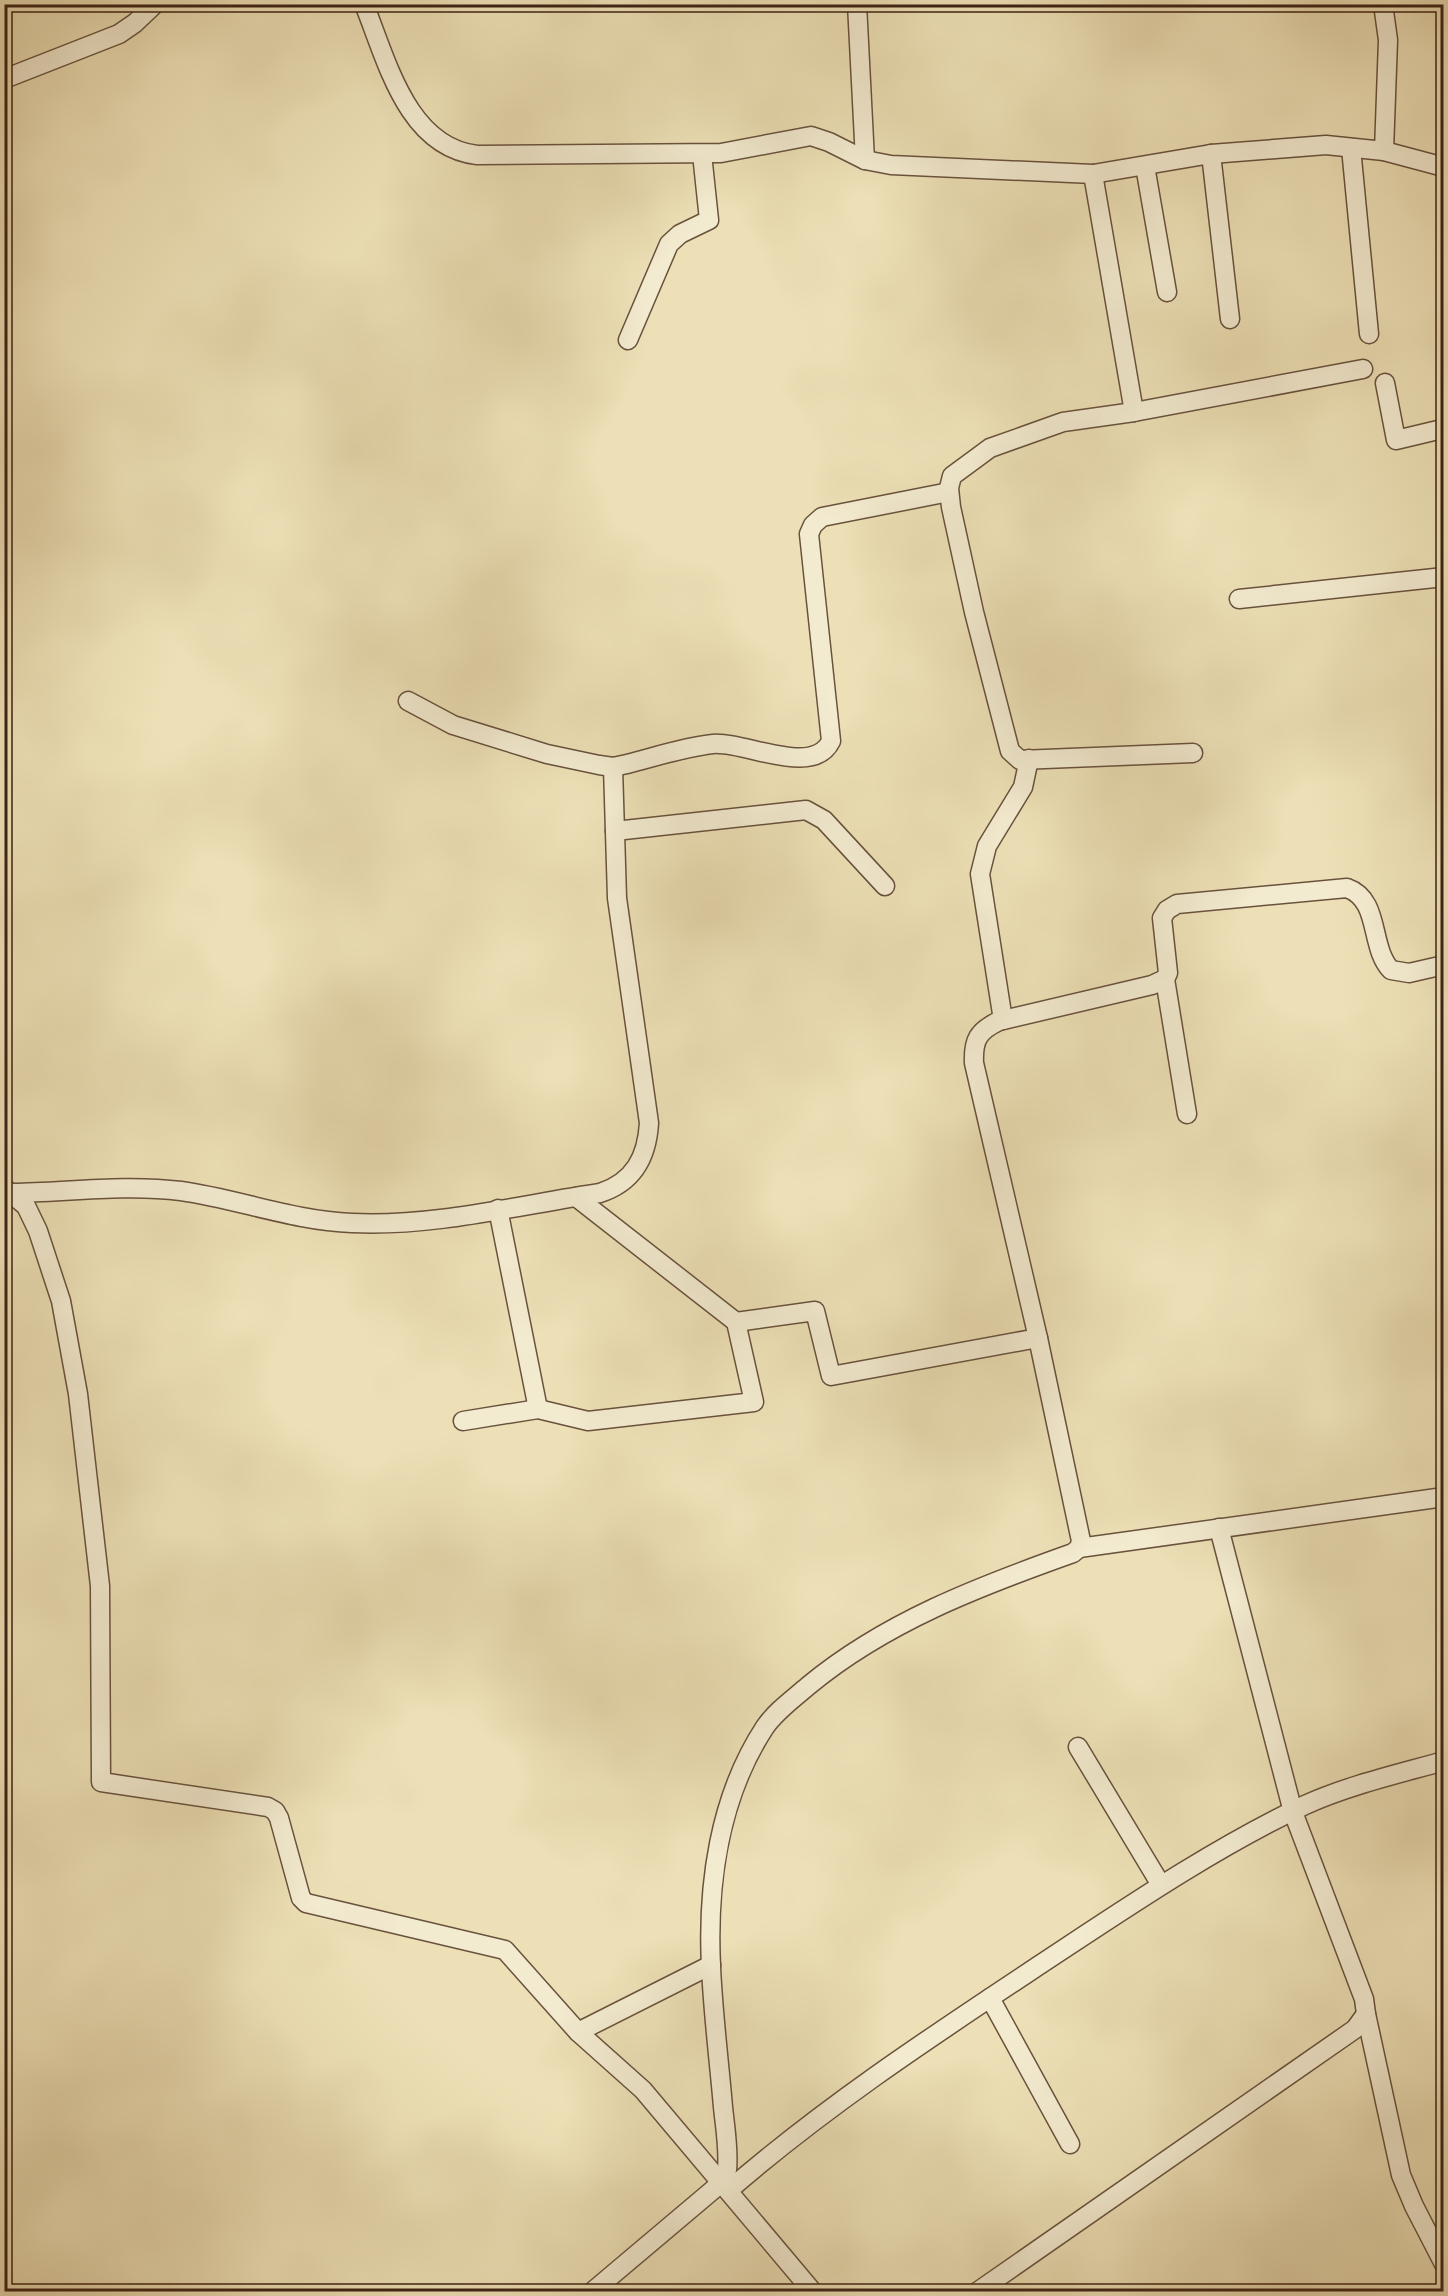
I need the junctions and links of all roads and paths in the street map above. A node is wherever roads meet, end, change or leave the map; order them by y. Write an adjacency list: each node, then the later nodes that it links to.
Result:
1 (155, 4): 5 (street)
2 (364, 4): 8 (street)
3 (857, 4): 10 (street)
4 (1383, 4): 7 (street)
5 (4, 79)
6 (1352, 148): 7 (street); 9 (street); 16 (street)
7 (1384, 151): 12 (street)
8 (702, 154): 10 (street); 17 (street)
9 (1211, 154): 11 (street); 15 (street)
10 (865, 160): 13 (street)
11 (1145, 166): 13 (street); 14 (street)
12 (1443, 167)
13 (1093, 174): 20 (street)
14 (1167, 292)
15 (1230, 319)
16 (1369, 334)
17 (628, 340)
18 (1363, 369): 20 (street)
19 (1385, 383): 21 (street)
20 (1134, 412): 22 (street)
21 (1443, 434)
22 (949, 492): 27 (street); 28 (street)
23 (1443, 577): 24 (street)
24 (1239, 599)
25 (408, 701): 28 (street)
26 (1193, 753): 27 (street)
27 (1029, 759): 33 (street)
28 (613, 767): 29 (street)
29 (615, 831): 30 (street); 36 (street)
30 (885, 886)
31 (1443, 965): 32 (street)
32 (1166, 979): 33 (street); 34 (street)
33 (1003, 1020): 39 (street)
34 (1187, 1114)
35 (9, 1190): 37 (street); 52 (street)
36 (576, 1197): 37 (street); 38 (street)
37 (498, 1209): 40 (street)
38 (736, 1322): 39 (street); 40 (street)
39 (1038, 1338): 44 (street)
40 (538, 1409): 41 (street)
41 (463, 1421)
42 (1443, 1497): 43 (street)
43 (1219, 1528): 44 (street); 47 (street)
44 (1079, 1548): 49 (street)
45 (1078, 1747): 48 (street)
46 (1443, 1761): 47 (street)
47 (1293, 1812): 48 (street); 51 (street)
48 (1161, 1885): 50 (street)
49 (711, 1965): 52 (street); 54 (street)
50 (990, 1998): 53 (street); 54 (street)
51 (1366, 2014): 55 (street); 58 (street)
52 (578, 2031): 54 (street)
53 (1070, 2144)
54 (726, 2186): 56 (street); 57 (street)
55 (1443, 2264)
56 (592, 2292)
57 (813, 2292)
58 (976, 2292)

